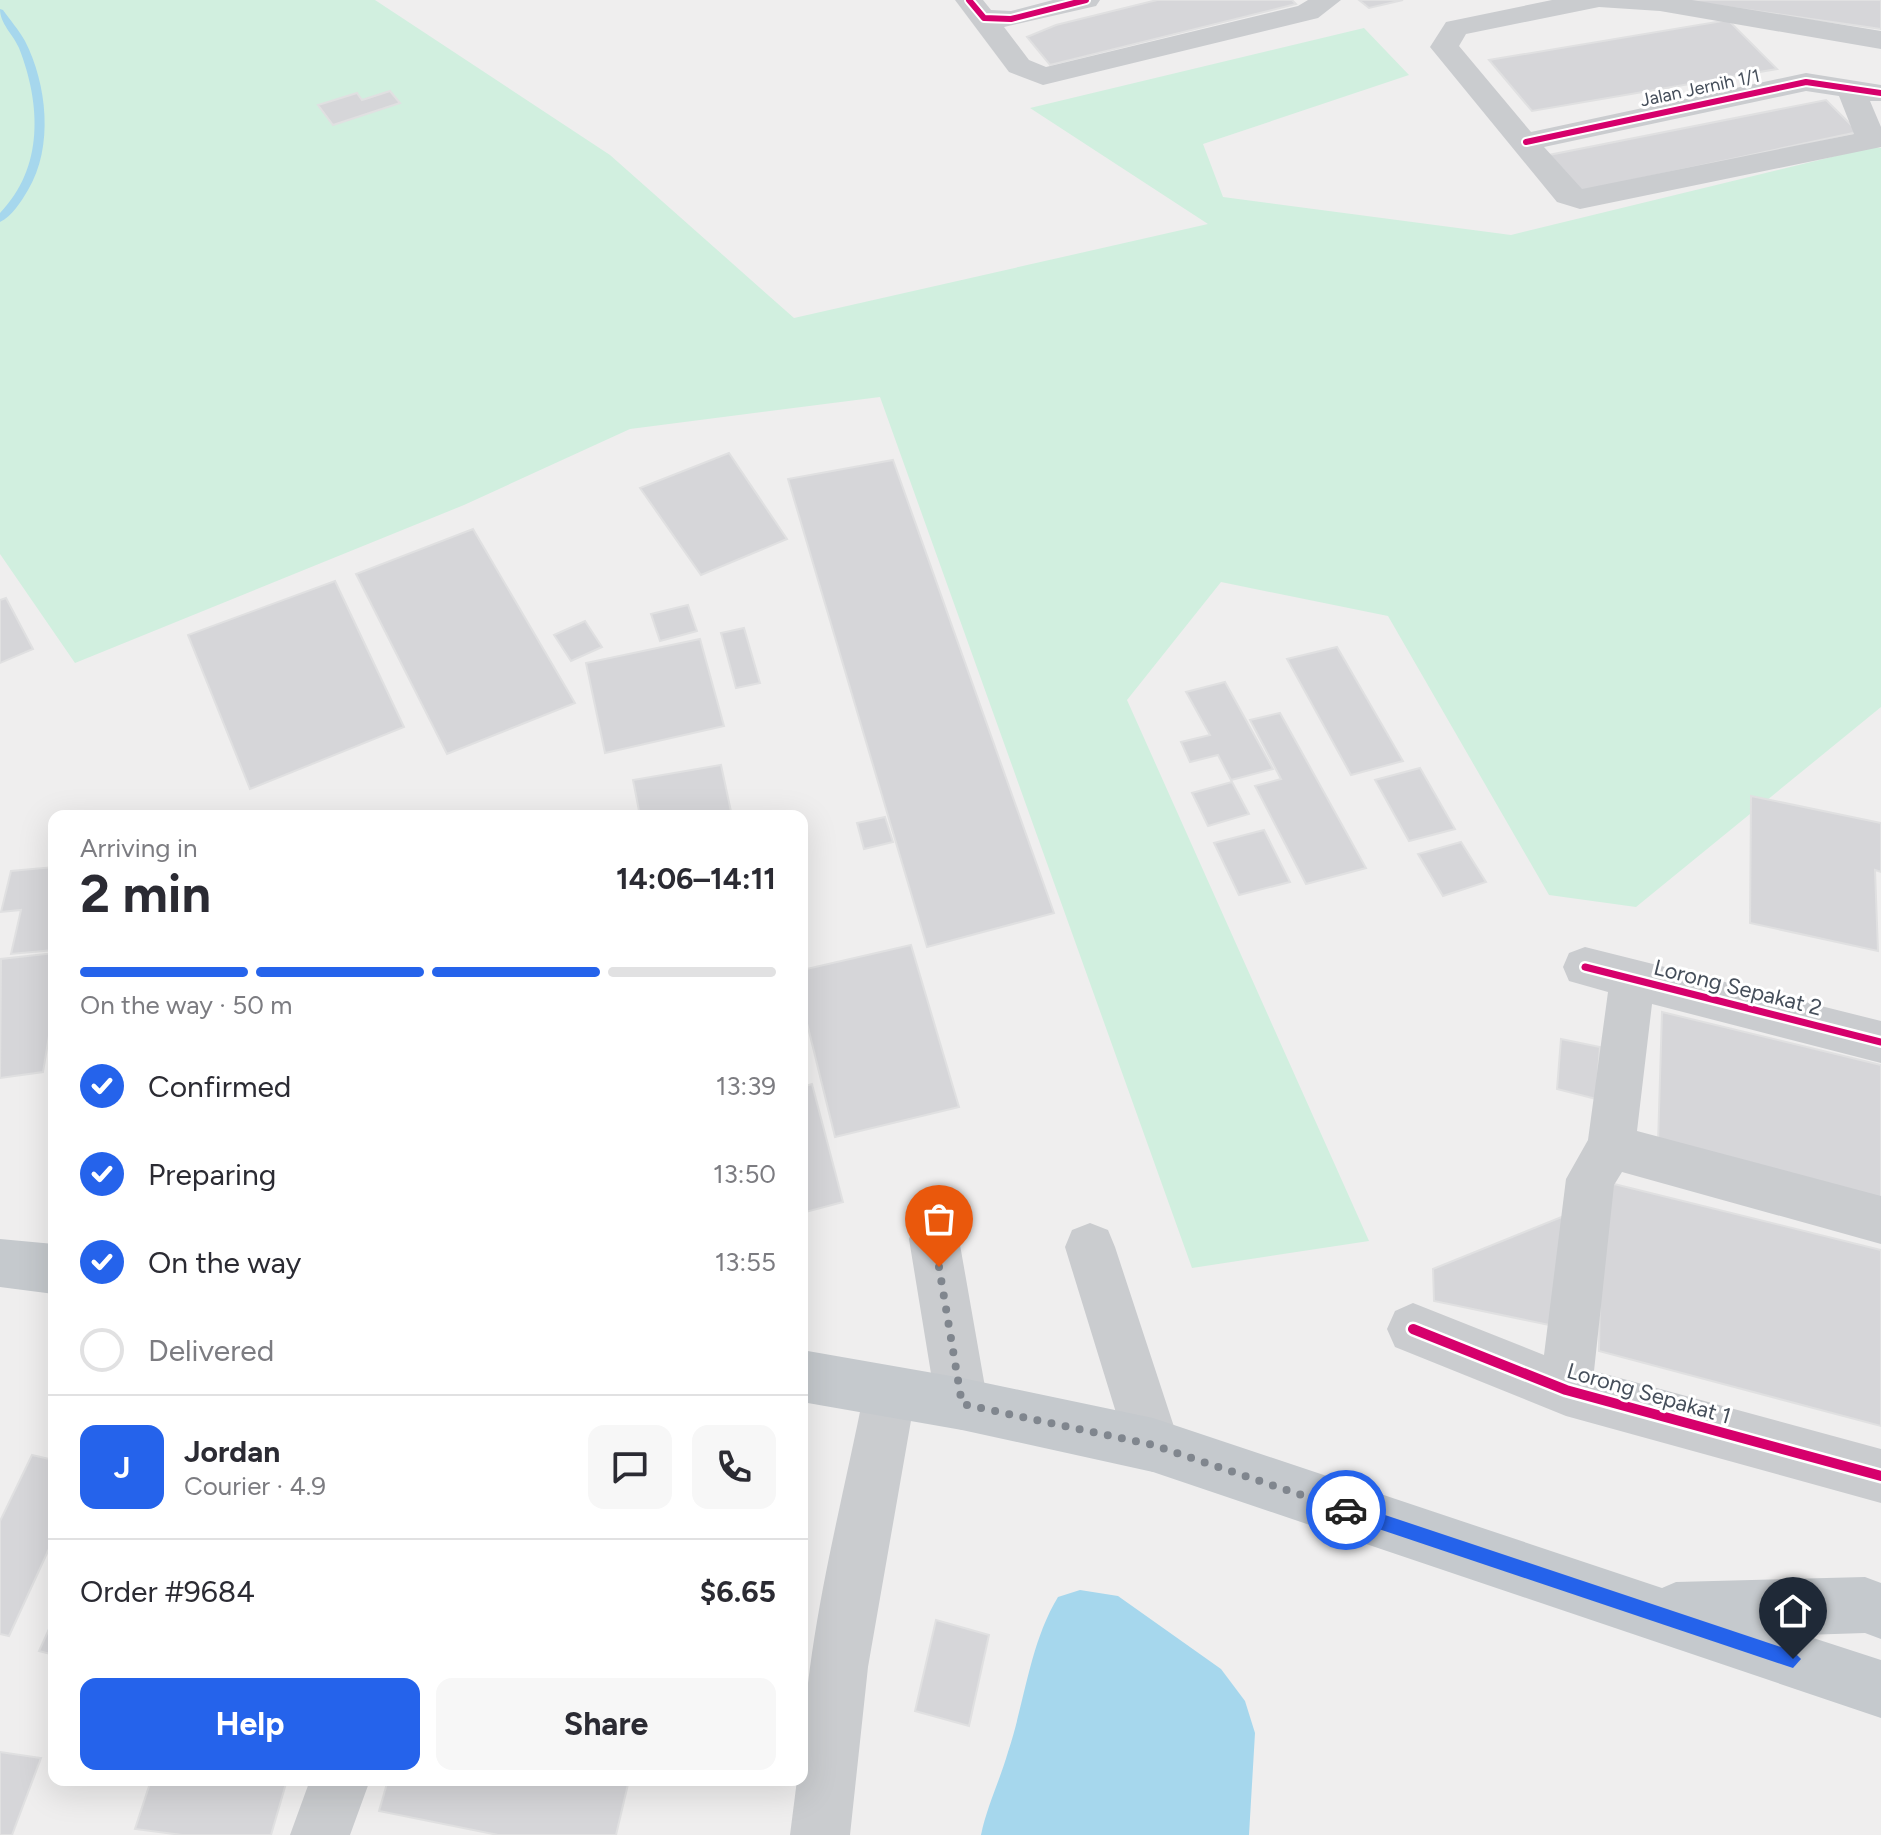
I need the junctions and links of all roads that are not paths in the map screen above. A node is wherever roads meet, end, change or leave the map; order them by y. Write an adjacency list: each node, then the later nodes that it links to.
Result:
1 (1086, 0): 6 (street)
2 (1327, 0): 6 (street)
3 (1593, 0): 5 (street)
4 (1619, 0): 7 (street)
5 (1552, 4): 10 (street)
6 (976, 9)
7 (1881, 40)
8 (1866, 91): 9 (street); 10 (street, Jalan Jernih 1/1)
9 (1876, 141): 10 (street)
10 (1526, 142)
11 (1585, 967): 12 (street, Lorong Sepakat 2)
12 (1632, 979): 13 (street, Lorong Sepakat 2); 14 (street)
13 (1881, 1042)
14 (1611, 1147): 15 (street); 22 (street)
15 (1881, 1220)
16 (934, 1239): 24 (street)
17 (1090, 1247): 25 (street)
18 (0, 1263): 19 (main road)
19 (48, 1268)
20 (1413, 1329): 22 (street, Lorong Sepakat 1)
21 (808, 1377): 23 (main road)
22 (1566, 1390): 26 (street, Lorong Sepakat 1)
23 (890, 1392): 24 (main road); 32 (street)
24 (962, 1404): 25 (main road)
25 (1153, 1445): 27 (main road)
26 (1881, 1476)
27 (1645, 1610): 28 (main road); 29 (main road)
28 (1881, 1611)
29 (1881, 1689)
30 (338, 1786): 31 (street)
31 (320, 1835)
32 (820, 1835)

